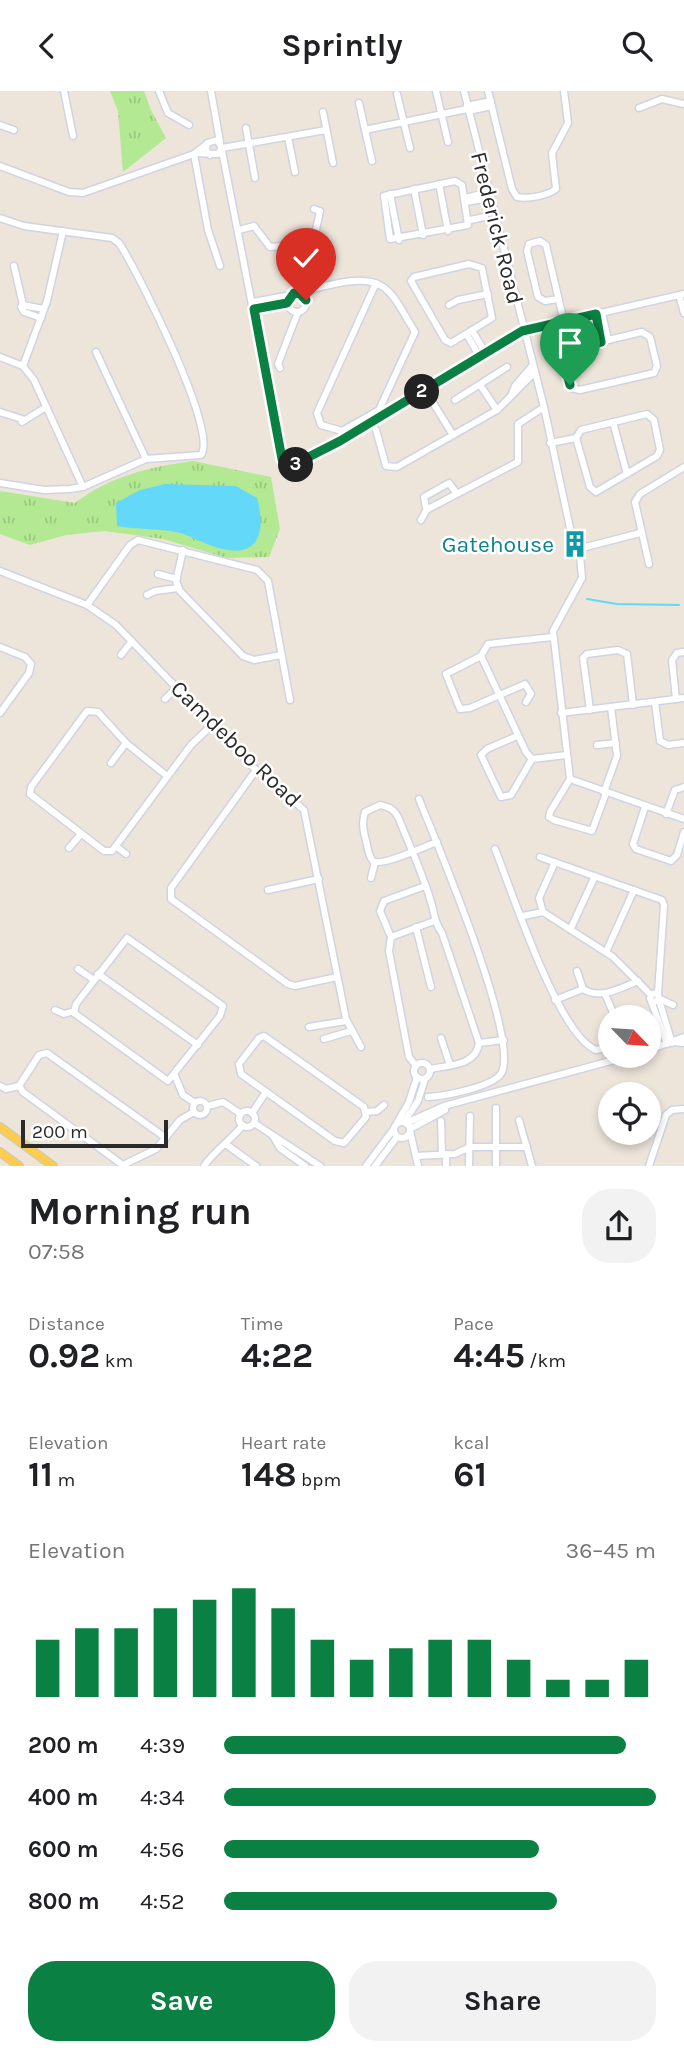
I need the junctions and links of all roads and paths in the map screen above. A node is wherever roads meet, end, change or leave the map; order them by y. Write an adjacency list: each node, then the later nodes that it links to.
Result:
1 (64, 91): 24 (street)
2 (159, 91): 19 (street)
3 (211, 91): 16 (street)
4 (436, 91): 15 (street)
5 (464, 91): 13 (street, Frederick Road)
6 (488, 91): 10 (street)
7 (564, 91): 10 (street)
8 (397, 94): 17 (street)
9 (359, 103): 23 (street)
10 (491, 103): 13 (street)
11 (684, 104): 12 (street)
12 (639, 108)
13 (467, 109): 15 (street); 41 (street, Frederick Road)
14 (323, 112): 22 (street)
15 (442, 114): 17 (street); 26 (street)
16 (215, 119): 27 (street); 29 (street)
17 (404, 122): 23 (street); 30 (street)
18 (0, 125): 21 (street)
19 (189, 125)
20 (246, 128): 28 (street)
21 (14, 130)
22 (326, 130): 25 (street); 34 (street)
23 (365, 130): 33 (street)
24 (74, 136)
25 (288, 137): 28 (street); 37 (street)
26 (448, 142)
27 (207, 143): 29 (street); 31 (street); 32 (street)
28 (249, 144): 29 (street); 38 (street)
29 (222, 148): 32 (street); 35 (street)
30 (410, 148)
31 (195, 154): 32 (street); 36 (street); 53 (street)
32 (211, 155): 35 (street)
33 (372, 161)
34 (333, 163)
35 (224, 165): 47 (street)
36 (0, 166)
37 (295, 172)
38 (255, 178)
39 (439, 184): 40 (street); 42 (street); 48 (street)
40 (414, 189): 50 (street); 50 (street)
41 (489, 195): 42 (street); 71 (street, Frederick Road)
42 (465, 200): 46 (street)
43 (314, 209): 51 (street)
44 (485, 217): 46 (street)
45 (0, 218): 49 (street)
46 (470, 220): 48 (street)
47 (239, 230): 51 (street); 63 (street)
48 (448, 230): 50 (street)
49 (63, 231): 65 (street); 93 (street)
50 (423, 235)
51 (302, 245): 54 (street)
52 (14, 266): 62 (street)
53 (220, 266)
54 (310, 268)
55 (376, 283): 55 (street); 58 (street)
56 (488, 294): 64 (street); 72 (street); 72 (street)
57 (291, 295): 58 (street); 61 (street); 63 (street)
58 (302, 295): 66 (street)
59 (681, 295): 67 (street); 68 (street)
60 (559, 299): 60 (street); 70 (street)
61 (287, 303): 63 (street); 66 (street)
62 (23, 305): 65 (street); 69 (street)
63 (254, 305): 75 (street)
64 (449, 305)
65 (44, 309): 69 (street)
66 (298, 312): 80 (street)
67 (684, 313)
68 (599, 314): 70 (street); 73 (street)
69 (41, 318): 77 (street)
70 (564, 322): 71 (street)
71 (522, 331): 75 (street); 79 (street, Frederick Road)
72 (470, 333): 75 (street)
73 (605, 341): 73 (street)
74 (96, 352): 93 (street)
75 (483, 356)
76 (0, 357): 77 (street)
77 (23, 366): 84 (street)
78 (507, 367): 81 (street)
79 (534, 368): 85 (street, Frederick Road); 86 (street)
80 (280, 369)
81 (480, 385): 83 (street); 86 (street)
82 (430, 398): 90 (street)
83 (455, 400)
84 (46, 407): 87 (street); 97 (street)
85 (544, 407): 92 (street, Frederick Road); 99 (street)
86 (497, 410): 90 (street)
87 (0, 412)
88 (613, 422): 91 (street); 95 (street); 95 (street)
89 (376, 430): 90 (street)
90 (453, 435)
91 (576, 438): 92 (street); 95 (street)
92 (550, 443): 104 (street, Frederick Road)
93 (146, 459): 97 (street)
94 (684, 467): 103 (street)
95 (627, 474)
96 (0, 483): 97 (street)
97 (83, 487)
98 (439, 489): 99 (street); 100 (street); 101 (street)
99 (457, 494): 100 (street)
100 (445, 500): 101 (street)
101 (427, 509): 102 (street)
102 (421, 520)
103 (640, 533): 104 (street); 106 (street)
104 (575, 544): 113 (street)
105 (183, 550): 109 (street); 112 (street); 118 (street)
106 (649, 564)
107 (0, 571): 112 (street, Camdeboo Road)
108 (158, 574): 109 (street)
109 (177, 579): 110 (street)
110 (178, 588): 111 (street); 118 (street)
111 (147, 595)
112 (87, 605): 114 (street, Camdeboo Road)
113 (553, 637): 119 (street); 131 (street)
114 (132, 641): 117 (street); 120 (street, Camdeboo Road)
115 (0, 647): 130 (street)
116 (684, 652): 123 (street)
117 (121, 655)
118 (281, 655): 124 (street)
119 (481, 656): 121 (street); 121 (street)
120 (177, 687): 122 (street); 132 (street, Camdeboo Road)
121 (499, 694): 125 (street); 133 (street)
122 (165, 699)
123 (680, 699): 126 (street)
124 (290, 700)
125 (526, 702)
126 (654, 702): 127 (street); 136 (street)
127 (633, 705): 128 (street); 129 (street)
128 (611, 707): 129 (street); 135 (street)
129 (590, 710): 131 (street)
130 (0, 713)
131 (561, 713): 138 (street)
132 (213, 725): 141 (street, Camdeboo Road); 142 (street)
133 (517, 736): 139 (street); 139 (street)
134 (126, 743): 140 (street); 142 (street); 153 (street)
135 (616, 743): 137 (street); 146 (street)
136 (684, 743)
137 (597, 745)
138 (566, 755): 139 (street); 143 (street)
139 (532, 759)
140 (111, 763)
141 (256, 770): 164 (street, Camdeboo Road); 179 (street)
142 (167, 776): 155 (street)
143 (570, 779): 146 (street); 146 (street)
144 (684, 787): 147 (street)
145 (665, 788): 147 (street)
146 (605, 793): 149 (street)
147 (673, 793): 150 (street)
148 (419, 799): 154 (street)
149 (645, 807): 150 (street); 152 (street)
150 (666, 814): 151 (street)
151 (684, 820)
152 (684, 832)
153 (80, 834): 155 (street); 156 (street)
154 (437, 842): 158 (street); 197 (street)
155 (117, 847): 159 (street)
156 (69, 848)
157 (495, 849): 170 (street)
158 (412, 852): 161 (street); 161 (street); 166 (street)
159 (127, 855)
160 (540, 857): 162 (street)
161 (376, 862): 165 (street)
162 (555, 862): 163 (street); 169 (street)
163 (595, 876): 168 (street); 173 (street)
164 (319, 879): 167 (street); 179 (street, Camdeboo Road)
165 (371, 879)
166 (425, 886): 171 (street); 174 (street)
167 (268, 890)
168 (634, 890): 175 (street); 184 (street)
169 (543, 912): 170 (street); 173 (street)
170 (523, 916): 185 (street)
171 (434, 922): 172 (street); 198 (street)
172 (416, 927): 174 (street); 181 (street)
173 (571, 928): 175 (street)
174 (391, 937): 207 (street)
175 (606, 952): 180 (street)
176 (78, 969): 178 (street)
177 (577, 971): 182 (street)
178 (96, 977): 189 (street); 201 (street); 201 (street)
179 (337, 977): 190 (street, Camdeboo Road)
180 (638, 981): 183 (street); 184 (street)
181 (430, 987)
182 (583, 989): 183 (street); 185 (street)
183 (605, 993): 186 (street)
184 (656, 998): 187 (street); 191 (street)
185 (555, 1000): 204 (street)
186 (610, 1005)
187 (673, 1005)
188 (55, 1010): 189 (street)
189 (74, 1011): 209 (street)
190 (346, 1021): 192 (street); 193 (street, Camdeboo Road)
191 (663, 1026): 199 (street)
192 (309, 1027)
193 (351, 1031): 196 (street); 203 (street, Camdeboo Road)
194 (684, 1037): 199 (street)
195 (441, 1038): 205 (street)
196 (324, 1039)
197 (504, 1040): 198 (street); 215 (street)
198 (479, 1043): 205 (street)
199 (671, 1043): 200 (street); 202 (street)
200 (684, 1044)
201 (198, 1045): 209 (street)
202 (662, 1046)
203 (361, 1047)
204 (598, 1050)
205 (450, 1065): 208 (street)
206 (598, 1065): 214 (street)
207 (416, 1066): 208 (street); 210 (street)
208 (431, 1069): 210 (street)
209 (175, 1076): 217 (street)
210 (421, 1078): 216 (street); 234 (street)
211 (0, 1086): 212 (street)
212 (19, 1086): 236 (street); 247 (street)
213 (266, 1092): 224 (street); 225 (street); 225 (street)
214 (500, 1092): 222 (street); 232 (street)
215 (428, 1097)
216 (418, 1101): 222 (street); 232 (street)
217 (195, 1103): 219 (street); 223 (street)
218 (384, 1105): 225 (street)
219 (208, 1106): 223 (street); 226 (street)
220 (496, 1108): 241 (street)
221 (684, 1109): 261 (street)
222 (430, 1111): 232 (street)
223 (194, 1112): 236 (street)
224 (252, 1112): 226 (street); 230 (street)
225 (366, 1112)
226 (241, 1114): 231 (street)
227 (470, 1116): 239 (street)
228 (441, 1121): 244 (street)
229 (519, 1121): 240 (street)
230 (254, 1123): 231 (street); 235 (street)
231 (243, 1125): 238 (street)
232 (407, 1126): 234 (street); 237 (street); 243 (street)
233 (0, 1127): 249 (main road)
234 (395, 1127): 237 (street); 254 (street)
235 (273, 1136): 246 (street); 253 (street)
236 (166, 1138): 245 (street)
237 (400, 1138): 243 (street); 255 (street)
238 (228, 1145): 251 (street); 252 (street)
239 (470, 1147): 241 (street); 244 (street); 258 (street)
240 (527, 1147): 241 (street); 260 (street)
241 (496, 1148): 259 (street)
242 (0, 1152): 248 (main road)
243 (415, 1153): 244 (street); 256 (street)
244 (444, 1154): 257 (street)
245 (132, 1161): 247 (street); 250 (street)
246 (317, 1164)
247 (123, 1165)
248 (19, 1166)
249 (53, 1166)
250 (139, 1166)
251 (204, 1166)
252 (256, 1166)
253 (305, 1166)
254 (366, 1166)
255 (375, 1166)
256 (418, 1166)
257 (446, 1166)
258 (469, 1166)
259 (496, 1166)
260 (532, 1166)
261 (649, 1166)

